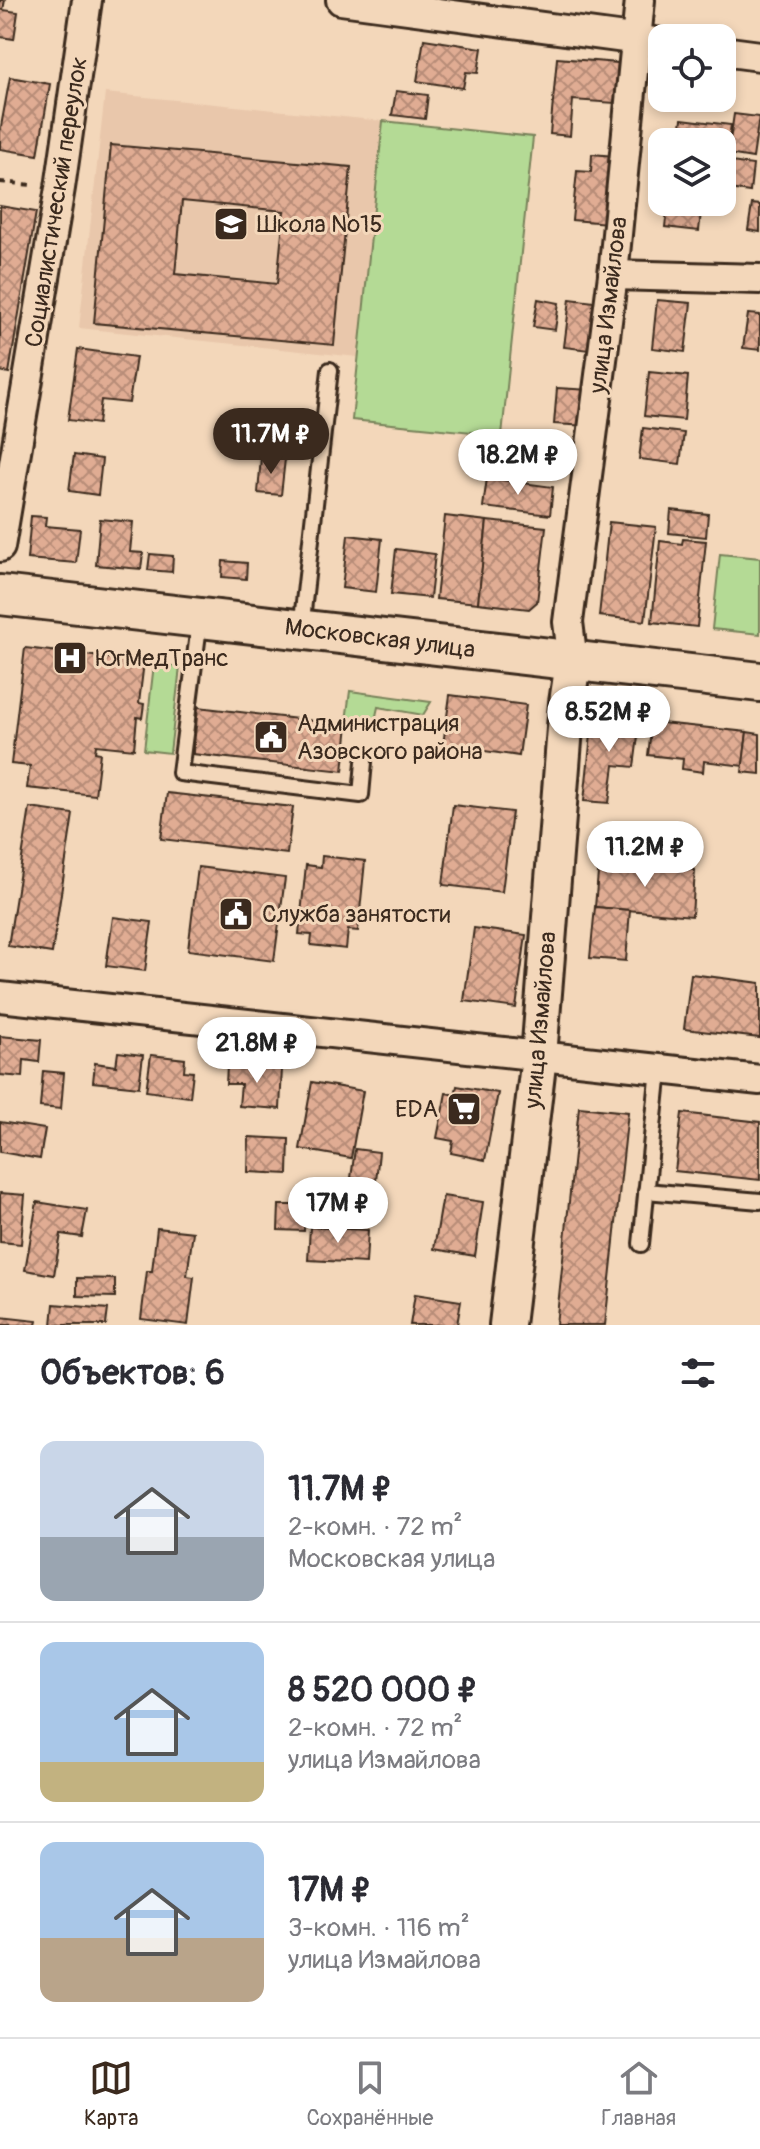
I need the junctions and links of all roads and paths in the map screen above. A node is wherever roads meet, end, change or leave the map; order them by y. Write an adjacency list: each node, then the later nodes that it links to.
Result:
1 (87, 0): 10 (street, Социалистический переулок)
2 (341, 0): 5 (street)
3 (640, 0): 4 (street, улица Измайлова)
4 (648, 36)
5 (648, 41)
6 (648, 48): 11 (street, улица Измайлова)
7 (736, 53): 8 (street)
8 (760, 56)
9 (0, 182): 10 (path)
10 (60, 188): 14 (street, Социалистический переулок)
11 (613, 275): 12 (street); 18 (street, улица Измайлова)
12 (760, 279)
13 (330, 370): 17 (lane)
14 (0, 547)
15 (0, 595): 16 (main road, Московская улица)
16 (200, 617): 17 (main road, Московская улица); 20 (lane)
17 (301, 629): 18 (main road, Московская улица)
18 (573, 662): 19 (main road, Московская улица); 22 (street, улица Измайлова)
19 (760, 682)
20 (364, 762)
21 (0, 997): 22 (street)
22 (539, 1056): 23 (street); 28 (street, улица Измайлова)
23 (659, 1069): 24 (street); 25 (lane)
24 (760, 1080)
25 (646, 1191): 26 (lane); 27 (lane)
26 (760, 1201)
27 (641, 1244)
28 (507, 1325)

